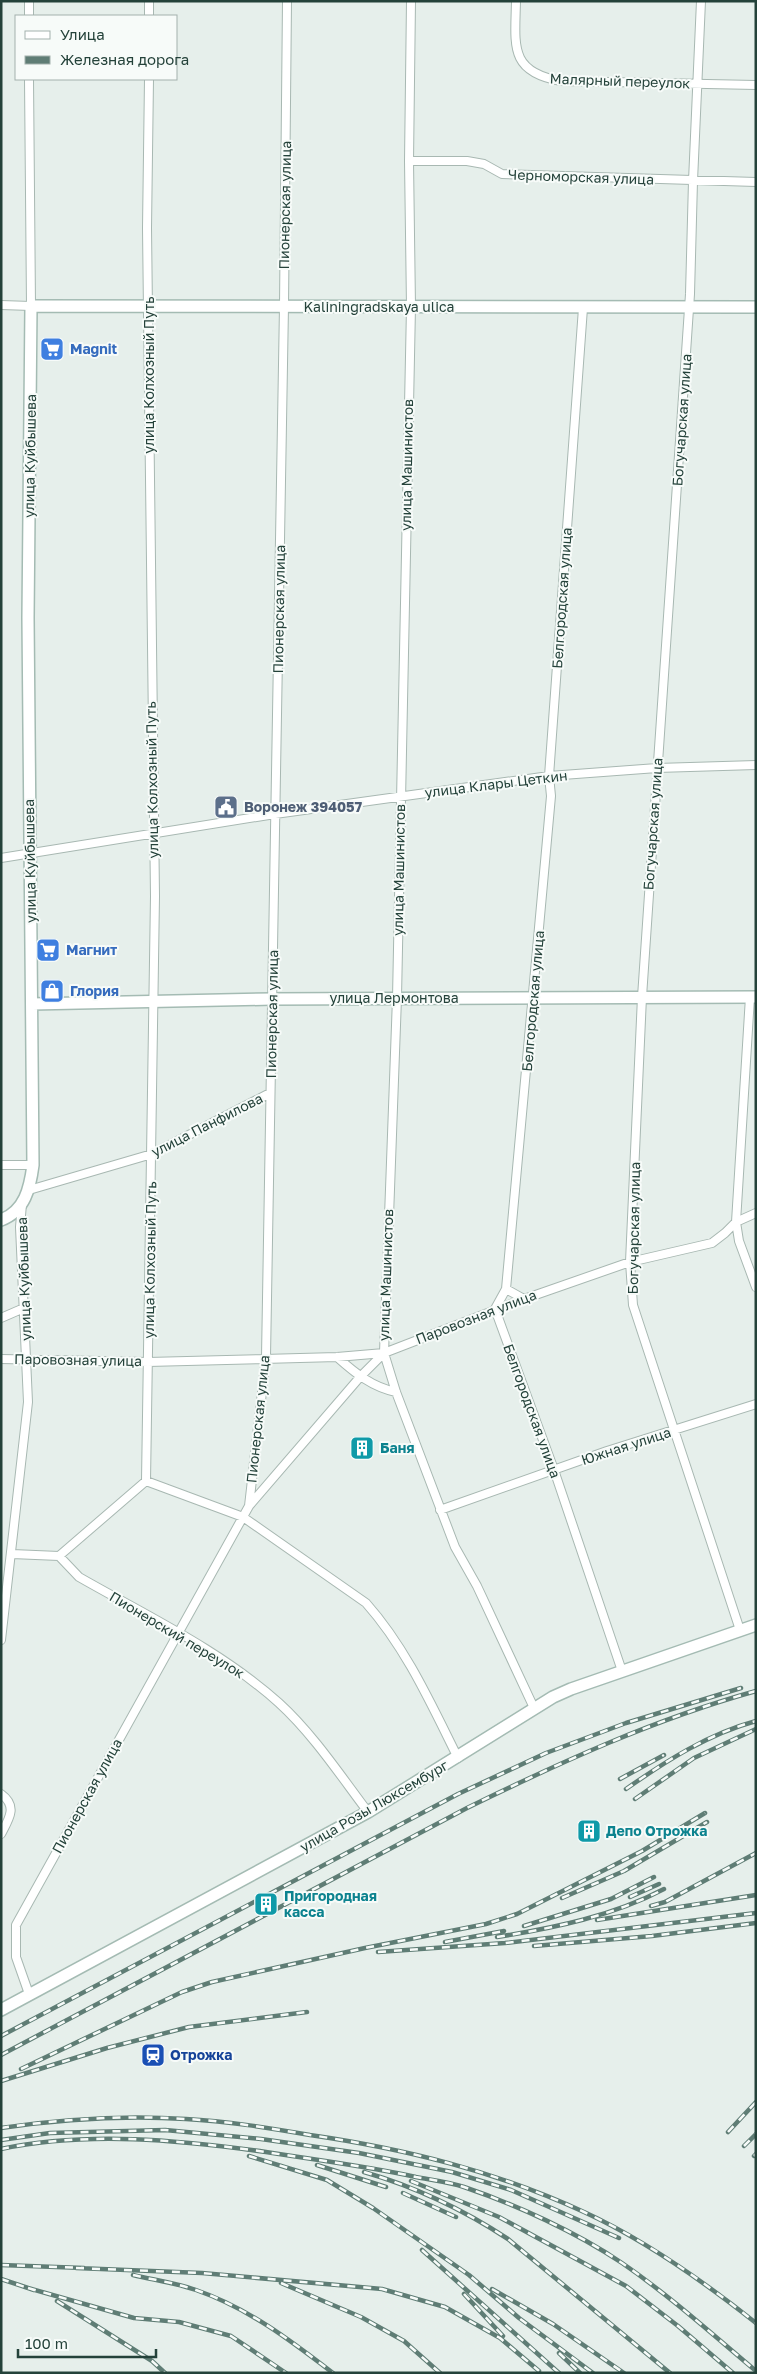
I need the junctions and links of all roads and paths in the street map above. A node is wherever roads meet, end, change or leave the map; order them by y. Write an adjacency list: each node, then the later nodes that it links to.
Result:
1 (29, 1): 7 (street)
2 (149, 1): 8 (street)
3 (287, 1): 19 (street, Пионерская улица)
4 (411, 1): 13 (street, улица Машинистов)
5 (516, 1): 11 (street, Малярный переулок)
6 (701, 1): 11 (street, Богучарская улица)
7 (29, 15)
8 (149, 15)
9 (29, 80): 17 (street, улица Куйбышева)
10 (150, 80): 18 (street, улица Колхозный Путь)
11 (698, 85): 12 (street, Малярный переулок); 14 (street, Богучарская улица)
12 (756, 85)
13 (409, 161): 14 (street, Черноморская улица); 20 (street, улица Машинистов)
14 (693, 181): 15 (street, Черноморская улица); 21 (street, Богучарская улица)
15 (756, 182)
16 (1, 305): 17 (street, Kaliningradskaya ulica)
17 (31, 306): 18 (main road, Kaliningradskaya ulica); 30 (main road, улица Куйбышева)
18 (149, 306): 19 (main road, Kaliningradskaya ulica); 29 (street, улица Колхозный Путь)
19 (284, 306): 20 (main road, Kaliningradskaya ulica); 28 (street, Пионерская улица)
20 (411, 307): 23 (main road, Kaliningradskaya ulica); 27 (street, улица Машинистов)
21 (690, 307): 22 (main road, Kaliningradskaya ulica); 23 (main road, Kaliningradskaya ulica); 25 (street, Богучарская улица)
22 (756, 307)
23 (584, 308): 26 (street, Белгородская улица)
24 (756, 765): 25 (street, улица Клары Цеткин)
25 (657, 768): 26 (street, улица Клары Цеткин); 33 (street, Богучарская улица)
26 (549, 776): 27 (street, улица Клары Цеткин); 32 (street, Белгородская улица)
27 (401, 797): 28 (street, улица Клары Цеткин); 35 (street, улица Машинистов)
28 (275, 814): 29 (street, улица Клары Цеткин); 36 (street, Пионерская улица)
29 (152, 832): 30 (street, улица Клары Цеткин); 37 (street, улица Колхозный Путь)
30 (30, 854): 31 (street, улица Клары Цеткин); 38 (main road, улица Куйбышева)
31 (1, 858)
32 (534, 997): 33 (main road, улица Лермонтова); 35 (main road, улица Лермонтова); 51 (street, Белгородская улица)
33 (642, 997): 34 (main road, улица Лермонтова); 49 (street, Богучарская улица)
34 (753, 997): 47 (street)
35 (397, 998): 36 (main road, улица Лермонтова); 56 (street, улица Машинистов)
36 (272, 999): 37 (main road, улица Лермонтова); 39 (street, Пионерская улица)
37 (152, 1002): 38 (main road, улица Лермонтова); 40 (street, улица Колхозный Путь)
38 (32, 1004): 41 (main road, улица Куйбышева)
39 (270, 1093): 40 (street, улица Панфилова); 57 (street, Пионерская улица)
40 (152, 1154): 43 (street, улица Панфилова); 61 (street, улица Колхозный Путь)
41 (33, 1164): 42 (street); 43 (main road, улица Куйбышева)
42 (1, 1165)
43 (29, 1190): 44 (main road, улица Куйбышева)
44 (22, 1204): 46 (main road); 48 (street, улица Куйбышева)
45 (756, 1213): 47 (street, Паровозная улица)
46 (3, 1220): 48 (street)
47 (736, 1222): 49 (street, Паровозная улица); 50 (street)
48 (20, 1227): 53 (street, улица Куйбышева)
49 (630, 1262): 52 (street, Паровозная улица); 65 (street, Богучарская улица)
50 (756, 1287)
51 (506, 1289): 52 (street); 54 (street, Белгородская улица)
52 (524, 1299): 54 (street, Паровозная улица)
53 (24, 1308): 55 (street); 60 (street, улица Куйбышева)
54 (495, 1309): 56 (street, Паровозная улица); 66 (street, Белгородская улица)
55 (1, 1318)
56 (384, 1352): 58 (street, Паровозная улица); 62 (street); 63 (street, улица Машинистов)
57 (266, 1357): 58 (street, Паровозная улица); 61 (street, Паровозная улица); 68 (street, Пионерская улица)
58 (336, 1357): 62 (street)
59 (1, 1359): 60 (street, Паровозная улица)
60 (27, 1360): 61 (street, Паровозная улица); 71 (street, улица Куйбышева)
61 (148, 1362): 67 (street, улица Колхозный Путь)
62 (360, 1377): 63 (street); 68 (street)
63 (396, 1392): 69 (street, улица Машинистов)
64 (756, 1404): 65 (street, Южная улица)
65 (675, 1431): 66 (street, Южная улица); 74 (street, Богучарская улица)
66 (554, 1470): 69 (street, Южная улица); 77 (street, Белгородская улица)
67 (146, 1481): 70 (street); 72 (street)
68 (249, 1506): 70 (street, Пионерская улица)
69 (440, 1510): 78 (street, улица Машинистов)
70 (243, 1517): 75 (street, Пионерская улица); 79 (street)
71 (12, 1554): 72 (street); 76 (street, улица Куйбышева)
72 (58, 1556): 75 (street, Пионерский переулок)
73 (756, 1625): 74 (main road, улица Розы Люксембург)
74 (740, 1630): 77 (main road, улица Розы Люксембург)
75 (178, 1633): 81 (street, Пионерский переулок); 83 (street, Пионерская улица)
76 (1, 1640)
77 (622, 1671): 78 (main road, улица Розы Люксембург)
78 (534, 1708): 79 (main road, улица Розы Люксембург)
79 (458, 1758): 81 (main road, улица Розы Люксембург)
80 (1, 1794): 82 (street)
81 (368, 1812): 83 (main road, улица Розы Люксембург)
82 (1, 1834)
83 (29, 1994): 84 (main road, улица Розы Люксембург)
84 (1, 2010)

